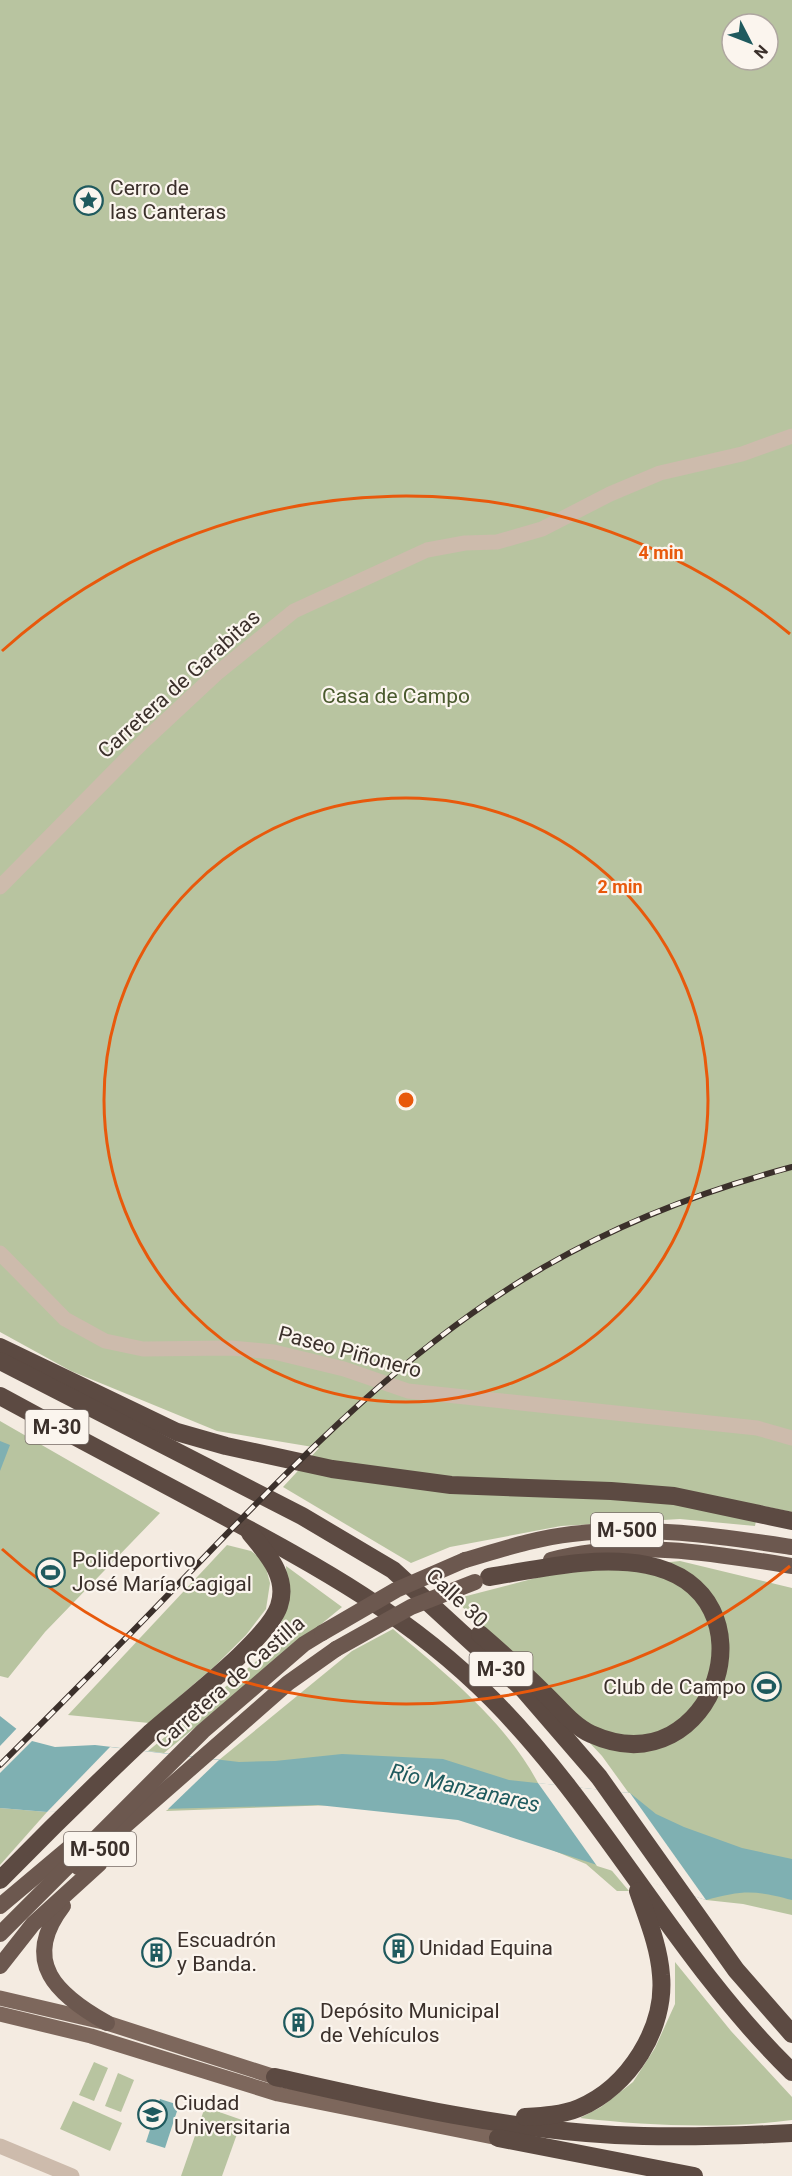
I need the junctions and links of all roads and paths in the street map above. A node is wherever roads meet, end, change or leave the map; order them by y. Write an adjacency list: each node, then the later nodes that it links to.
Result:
1 (792, 436): 2 (street, Carretera de Garabitas)
2 (0, 888)
3 (0, 1253): 7 (street, Paseo Piñonero)
4 (0, 1347): 8 (highway)
5 (0, 1361): 12 (highway, Calle 30 / M-30)
6 (0, 1396): 9 (highway, M-30)
7 (792, 1438)
8 (792, 1521)
9 (245, 1527): 17 (highway, M-30); 18 (highway)
10 (792, 1547): 15 (highway, Carretera de Castilla / M-500, bridge)
11 (792, 1566): 13 (highway, Carretera de Castilla / M-500)
12 (393, 1570): 13 (highway); 26 (highway, Calle 30 / M-30)
13 (482, 1579): 14 (highway, Carretera de Castilla / M-500, bridge)
14 (174, 1785): 16 (highway, M-500); 20 (highway, Carretera de Castilla / M-500)
15 (146, 1786): 19 (highway, M-500); 20 (highway, Carretera de Castilla / M-500)
16 (90, 1872): 22 (highway, M-500); 25 (highway, M-500)
17 (634, 1878): 27 (highway, M-30); 29 (highway)
18 (0, 1880)
19 (0, 1906)
20 (24, 1911): 21 (highway, Carretera de Castilla / M-500)
21 (0, 1934)
22 (0, 1966)
23 (0, 1998): 25 (main road)
24 (0, 2014): 31 (main road)
25 (107, 2023): 28 (main road)
26 (792, 2034)
27 (792, 2072)
28 (275, 2077): 29 (highway)
29 (437, 2110): 30 (highway)
30 (789, 2133)
31 (498, 2138): 34 (highway)
32 (0, 2146): 33 (street)
33 (72, 2176)
34 (694, 2176)

